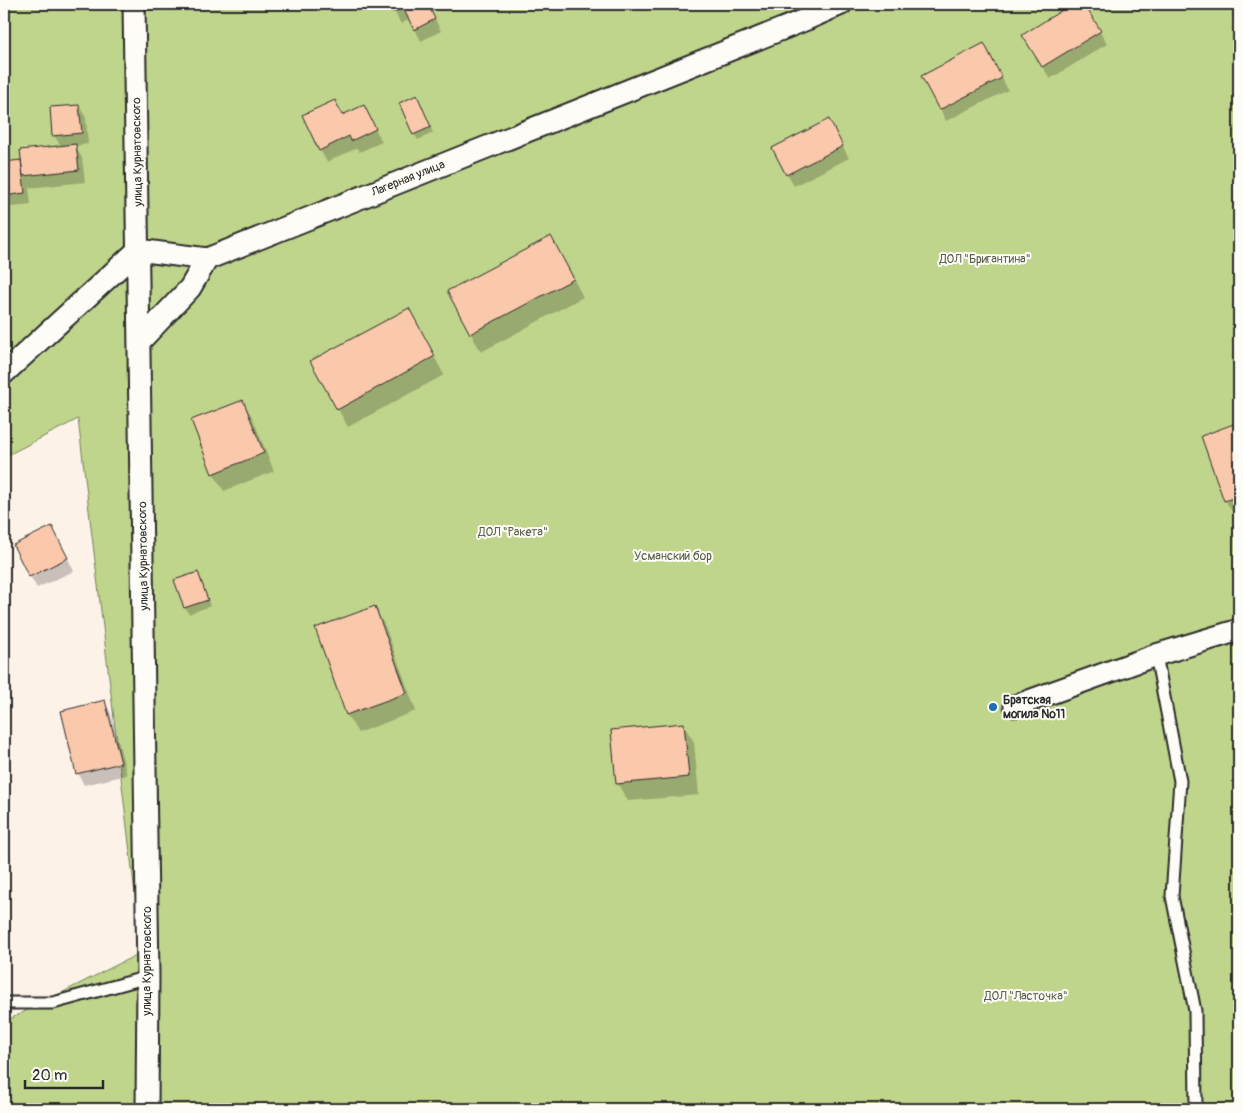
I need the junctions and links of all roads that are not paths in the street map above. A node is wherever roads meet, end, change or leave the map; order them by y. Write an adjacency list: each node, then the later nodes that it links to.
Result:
1 (134, 4): 3 (street, улица Курнатовского)
2 (842, 4): 4 (street, Лагерная улица)
3 (138, 250): 4 (street, Лагерная улица); 5 (street, улица Курнатовского); 6 (street)
4 (207, 259): 5 (street)
5 (140, 341): 10 (street, улица Курнатовского)
6 (4, 373)
7 (1239, 630): 8 (street)
8 (1156, 655): 9 (street); 13 (lane)
9 (1015, 706)
10 (148, 977): 11 (lane); 12 (street, улица Курнатовского)
11 (4, 1003)
12 (147, 1109)
13 (1196, 1109)

